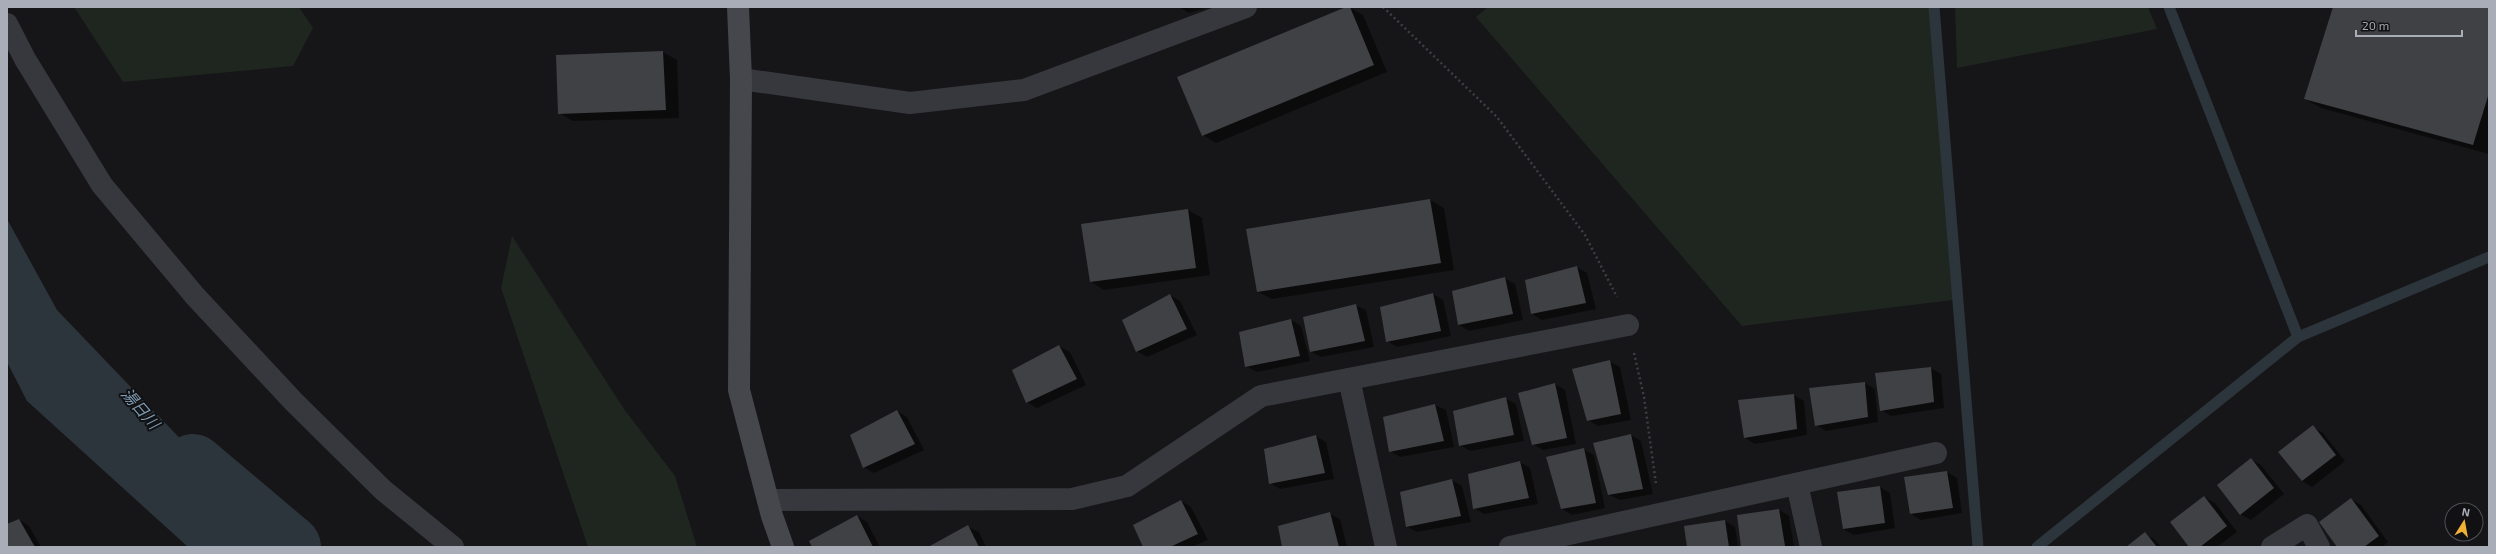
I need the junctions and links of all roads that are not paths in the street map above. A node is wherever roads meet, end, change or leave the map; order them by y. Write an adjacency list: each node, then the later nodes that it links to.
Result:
1 (738, 7): 4 (street)
2 (1246, 7): 4 (street)
3 (7, 24): 10 (street)
4 (741, 79): 9 (street)
5 (1628, 325): 6 (street)
6 (1349, 379): 9 (street); 12 (street)
7 (1936, 453): 8 (street)
8 (1797, 484): 13 (street); 14 (street)
9 (768, 500): 11 (street)
10 (453, 547)
11 (783, 547)
12 (1386, 547)
13 (1510, 547)
14 (1811, 547)
15 (2272, 547): 16 (street)
16 (2319, 547)

